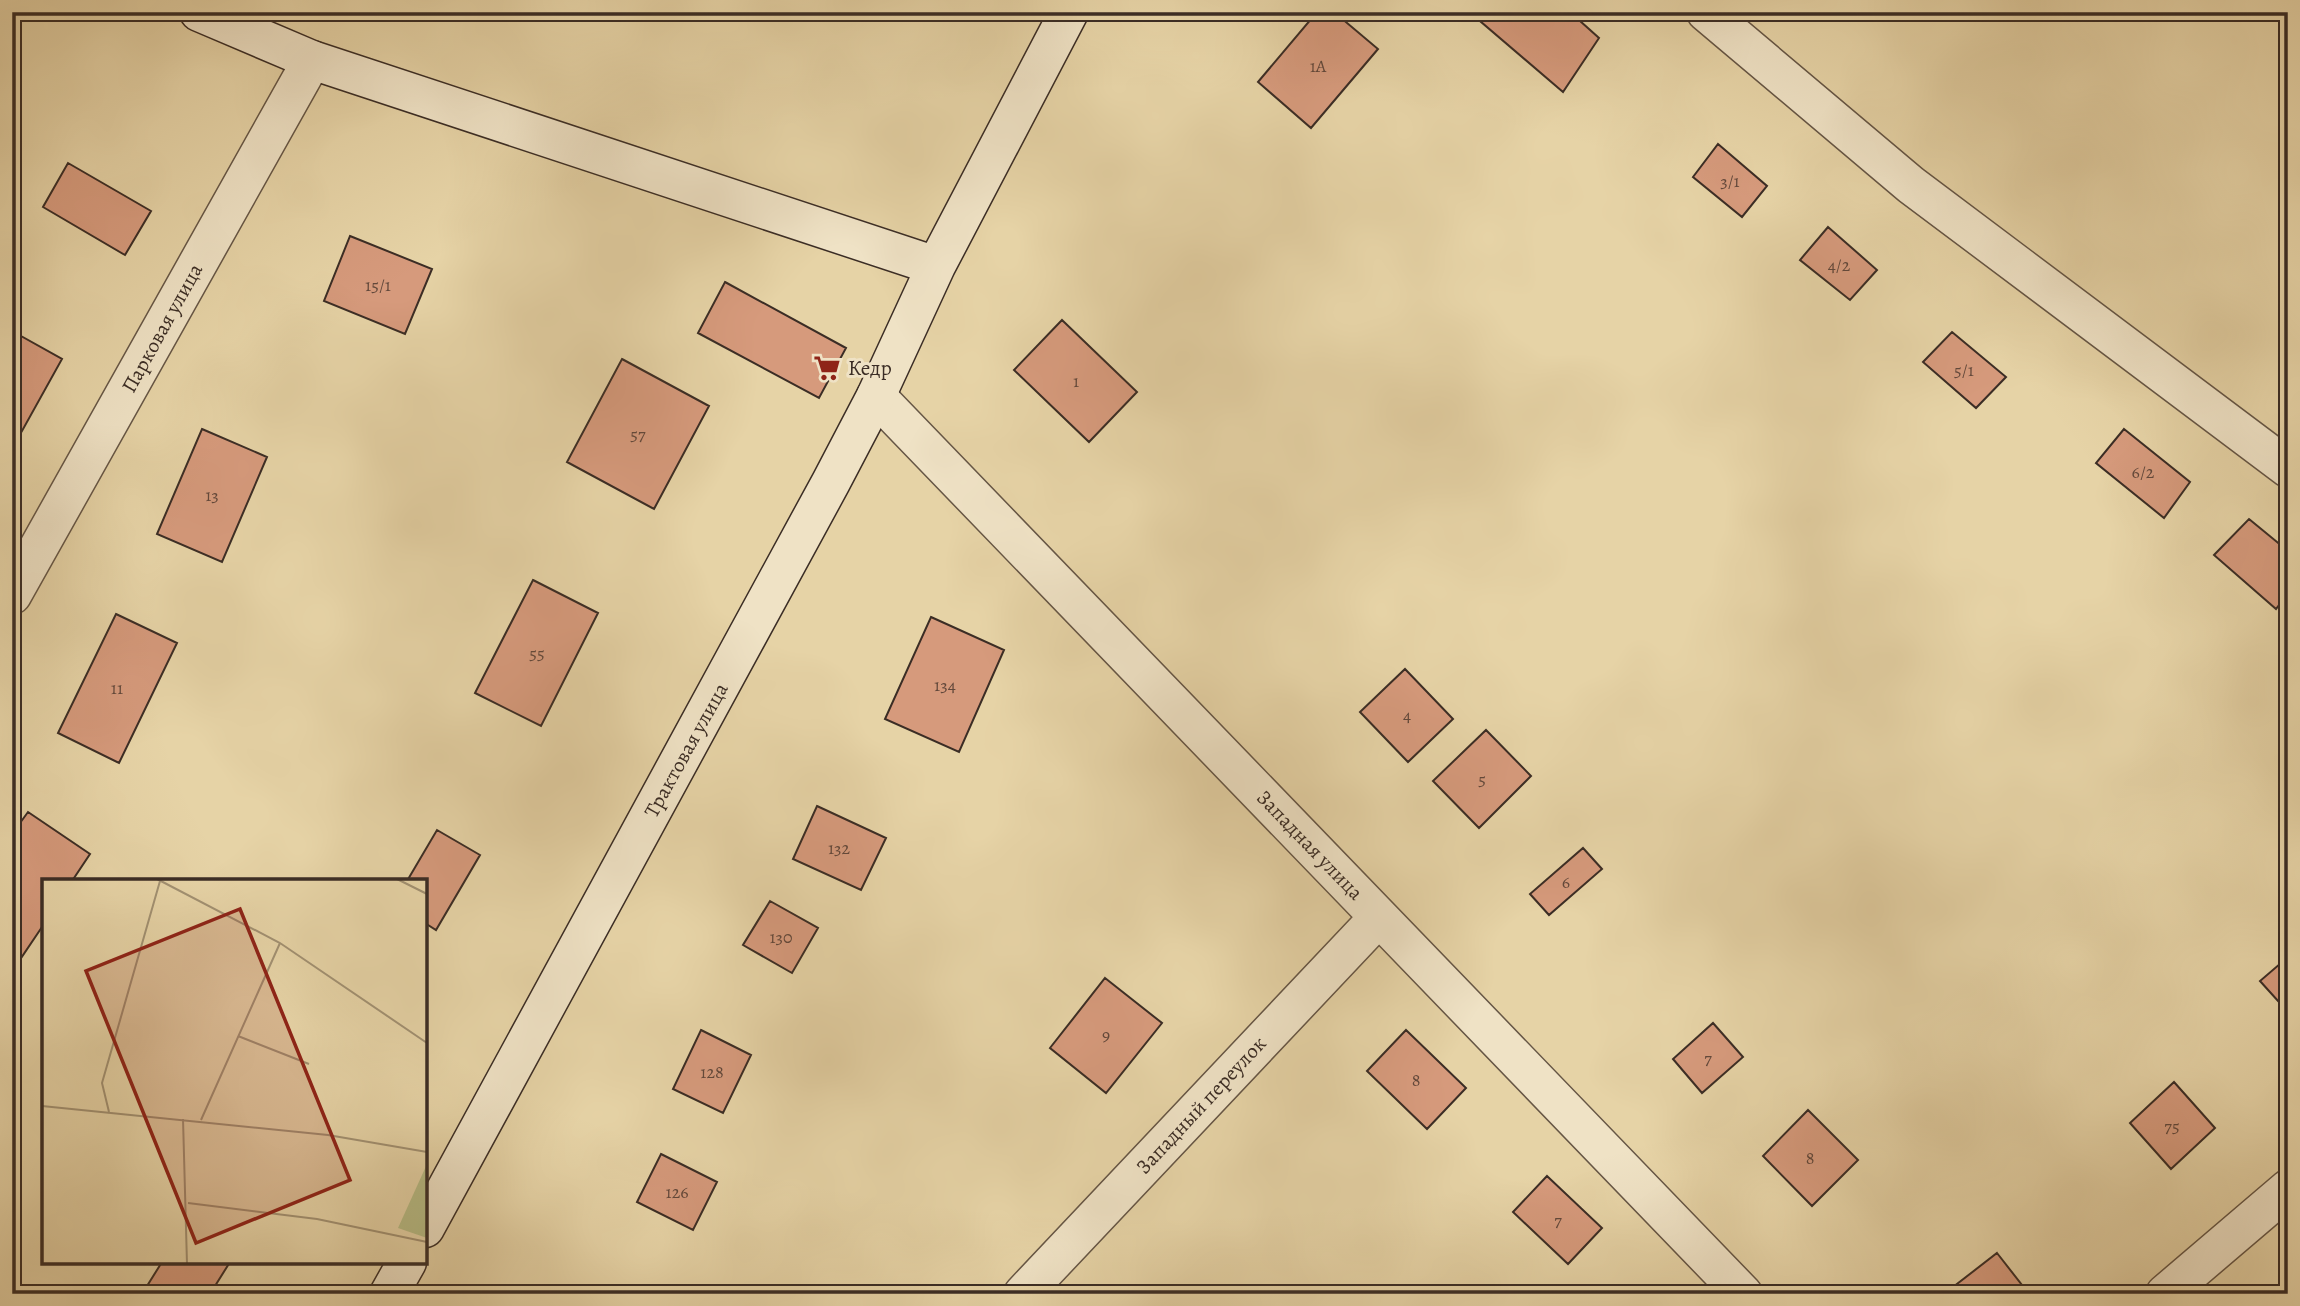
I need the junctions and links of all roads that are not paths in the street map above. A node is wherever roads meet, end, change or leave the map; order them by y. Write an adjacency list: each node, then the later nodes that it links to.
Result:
1 (198, 12): 4 (street)
2 (1069, 12): 5 (street, Трактовая улица)
3 (1706, 12): 7 (street)
4 (312, 60): 5 (street); 8 (street, Парковая улица)
5 (936, 266): 6 (street, Трактовая улица)
6 (876, 396): 9 (street, Западная улица); 11 (street, Трактовая улица)
7 (2288, 468)
8 (12, 595)
9 (1379, 917): 14 (street, Западный переулок); 15 (street, Западная улица)
10 (2288, 1189): 16 (street)
11 (427, 1224)
12 (406, 1264): 13 (street)
13 (388, 1294)
14 (1023, 1294)
15 (1742, 1294)
16 (2165, 1294)

